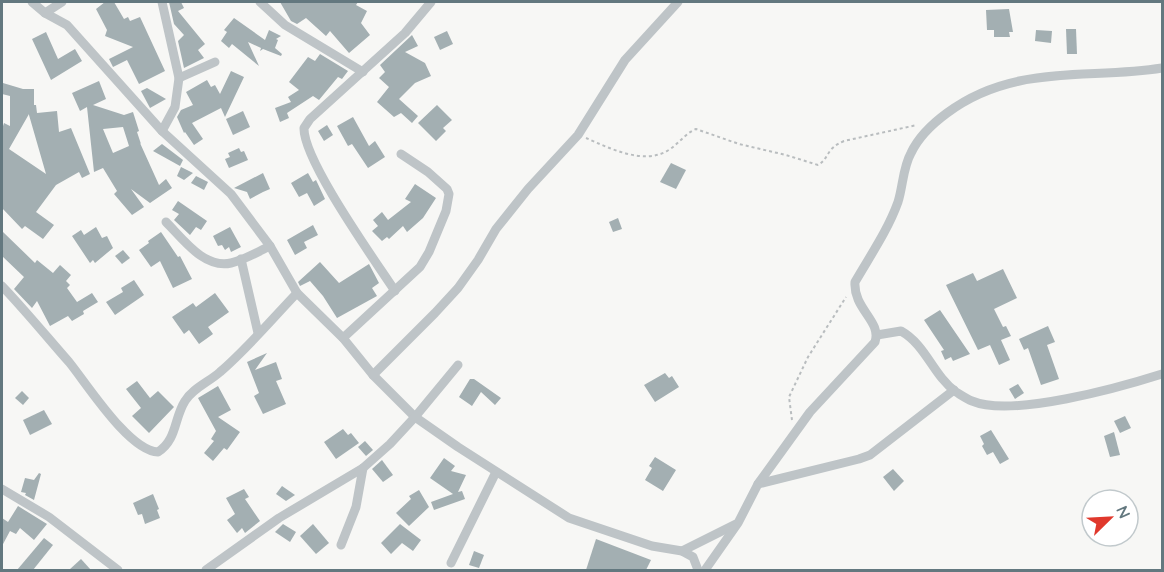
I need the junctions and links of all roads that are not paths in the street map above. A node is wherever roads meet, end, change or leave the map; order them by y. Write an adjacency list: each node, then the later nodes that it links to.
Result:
1 (32, 2): 7 (street)
2 (62, 2): 7 (street)
3 (162, 2): 11 (street)
4 (260, 2): 10 (street)
5 (431, 2): 10 (street)
6 (678, 2): 25 (street)
7 (45, 13): 12 (street)
8 (215, 62): 11 (street)
9 (1162, 68): 21 (street)
10 (363, 72): 18 (street)
11 (179, 78): 12 (street)
12 (162, 131): 15 (street)
13 (401, 154): 18 (street)
14 (166, 222): 16 (street)
15 (270, 246): 16 (street); 19 (street)
16 (241, 260): 20 (street)
17 (2, 286): 20 (street)
18 (395, 291): 22 (street)
19 (297, 293): 20 (street); 22 (street)
20 (258, 333)
21 (877, 335): 26 (street); 30 (street)
22 (343, 338): 25 (street)
23 (458, 365): 27 (street)
24 (1162, 374): 26 (street)
25 (373, 375): 27 (street)
26 (954, 390): 30 (street)
27 (415, 417): 28 (street); 29 (street)
28 (363, 468): 33 (street); 37 (street)
29 (496, 472): 34 (street); 35 (street)
30 (758, 484): 32 (street)
31 (2, 489): 36 (street)
32 (738, 523): 34 (street); 39 (street)
33 (341, 545)
34 (682, 551): 38 (street)
35 (451, 563)
36 (118, 570)
37 (206, 570)
38 (698, 570)
39 (705, 570)

